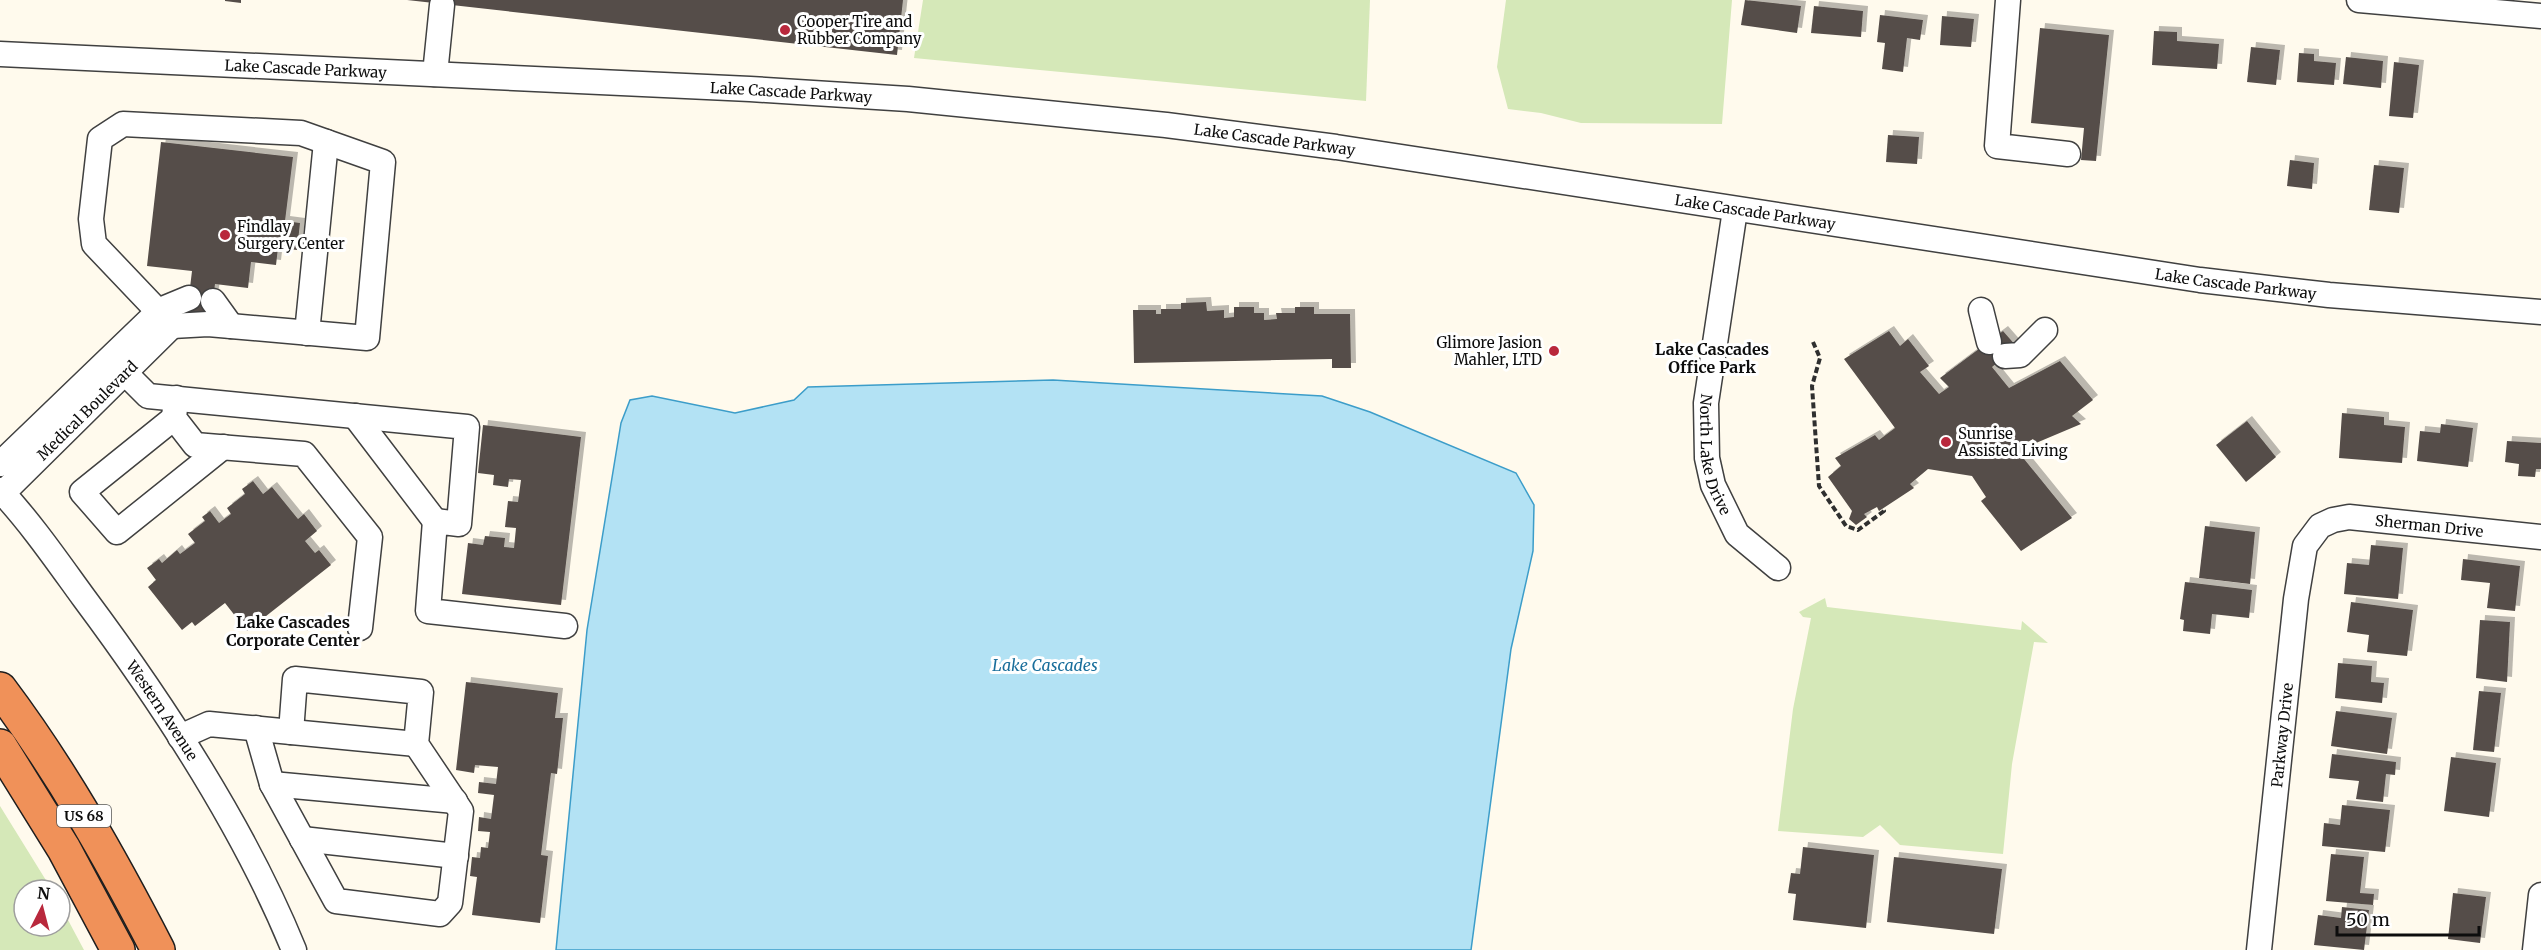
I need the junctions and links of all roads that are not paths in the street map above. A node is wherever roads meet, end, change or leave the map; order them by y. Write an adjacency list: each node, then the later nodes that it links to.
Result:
1 (2008, 0): 9 (street)
2 (2359, 0): 3 (street)
3 (2458, 4): 5 (street)
4 (442, 5): 7 (street)
5 (2541, 16)
6 (0, 54): 7 (street, Lake Cascade Parkway)
7 (435, 74): 10 (street, Lake Cascade Parkway)
8 (326, 142): 15 (street); 18 (street); 18 (street)
9 (2068, 154)
10 (1735, 210): 14 (street, Lake Cascade Parkway); 28 (street, North Lake Drive)
11 (189, 298): 15 (street)
12 (213, 302): 16 (street)
13 (1981, 310): 17 (street)
14 (2541, 312)
15 (166, 318): 16 (street); 19 (street, Medical Boulevard)
16 (231, 326): 18 (street)
17 (2045, 330)
18 (307, 333)
19 (118, 366): 20 (street); 23 (street, Medical Boulevard); 24 (street, Medical Boulevard)
20 (175, 408): 21 (street); 22 (street); 22 (street)
21 (355, 416): 25 (street); 25 (street)
22 (223, 447): 30 (street)
23 (0, 464)
24 (2, 491): 34 (street, Western Avenue)
25 (435, 521): 29 (street)
26 (2320, 526): 27 (street, Sherman Drive); 45 (street, Parkway Drive)
27 (2541, 537)
28 (1778, 568)
29 (565, 626)
30 (360, 628)
31 (0, 689): 43 (highway, US 68)
32 (256, 728): 33 (street); 34 (street); 37 (street)
33 (291, 732): 35 (street); 35 (street)
34 (180, 737): 44 (street, Western Avenue)
35 (416, 744): 38 (street)
36 (0, 746): 42 (highway, US 68)
37 (272, 784): 38 (street); 39 (street)
38 (454, 801): 40 (street)
39 (302, 839): 40 (street); 40 (street)
40 (456, 856)
41 (2541, 894): 46 (street)
42 (118, 950)
43 (158, 950)
44 (294, 950)
45 (2259, 950)
46 (2535, 950)

